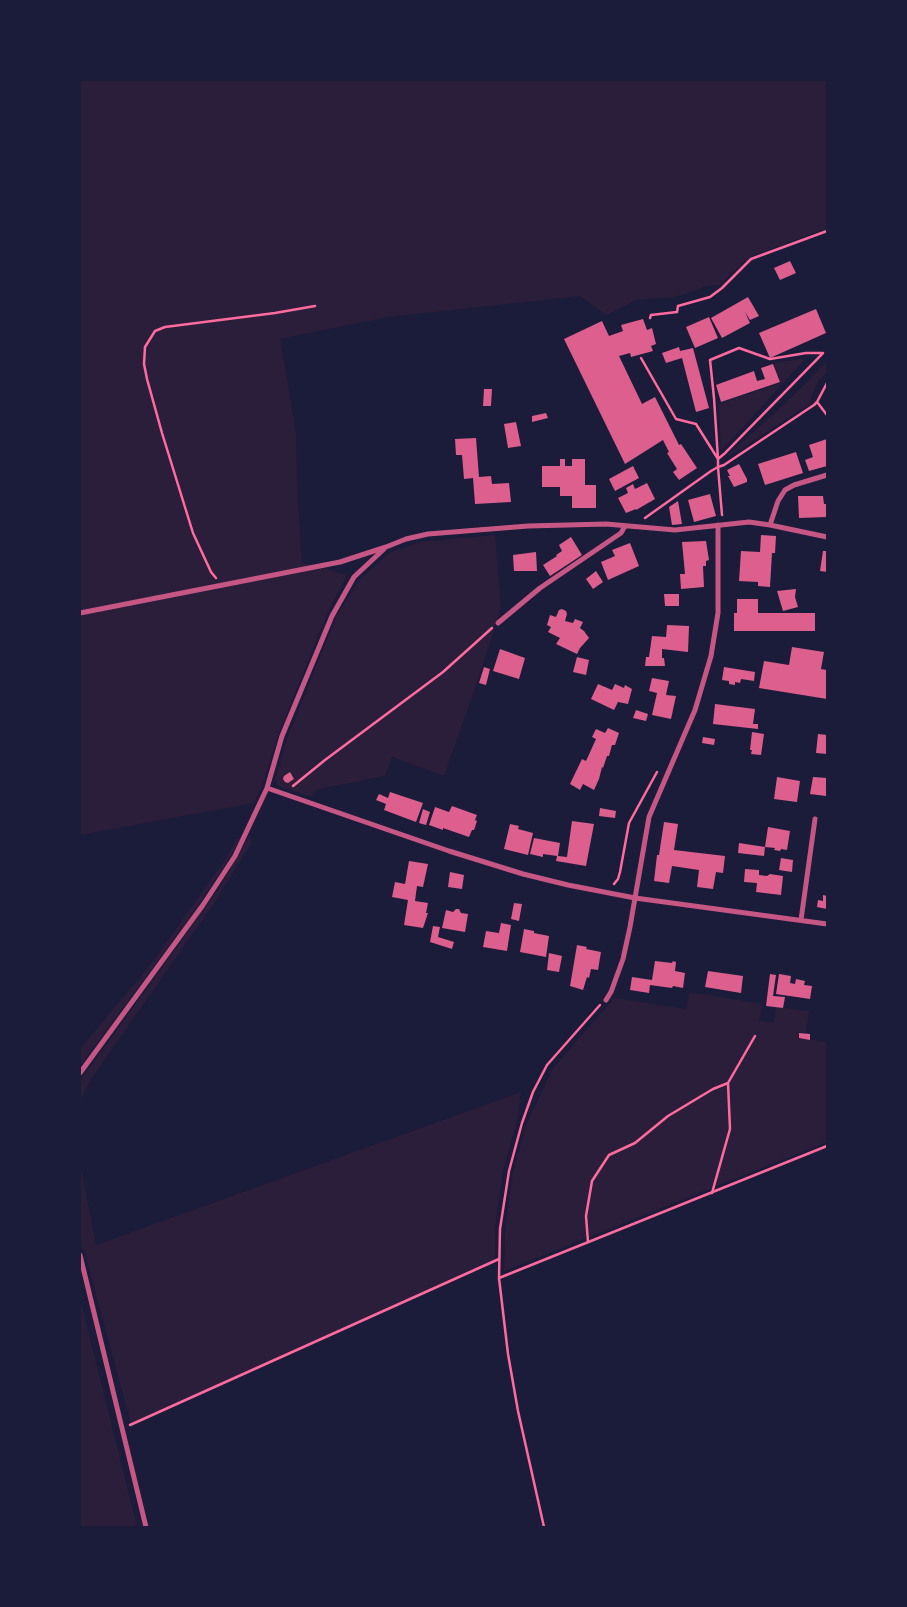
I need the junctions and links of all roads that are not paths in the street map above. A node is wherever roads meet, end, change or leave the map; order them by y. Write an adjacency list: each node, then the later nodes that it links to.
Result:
1 (827, 475): 3 (street)
2 (718, 525): 3 (street); 4 (street); 11 (street)
3 (770, 525): 5 (street)
4 (625, 526): 6 (street); 8 (street)
5 (827, 537)
6 (386, 547): 7 (street); 9 (street)
7 (80, 612)
8 (498, 623)
9 (268, 788): 11 (street); 15 (street)
10 (815, 819): 12 (street)
11 (635, 898): 12 (street); 14 (street)
12 (801, 920): 13 (street)
13 (827, 924)
14 (606, 1000)
15 (80, 1073)
16 (80, 1255): 17 (street)
17 (146, 1527)

